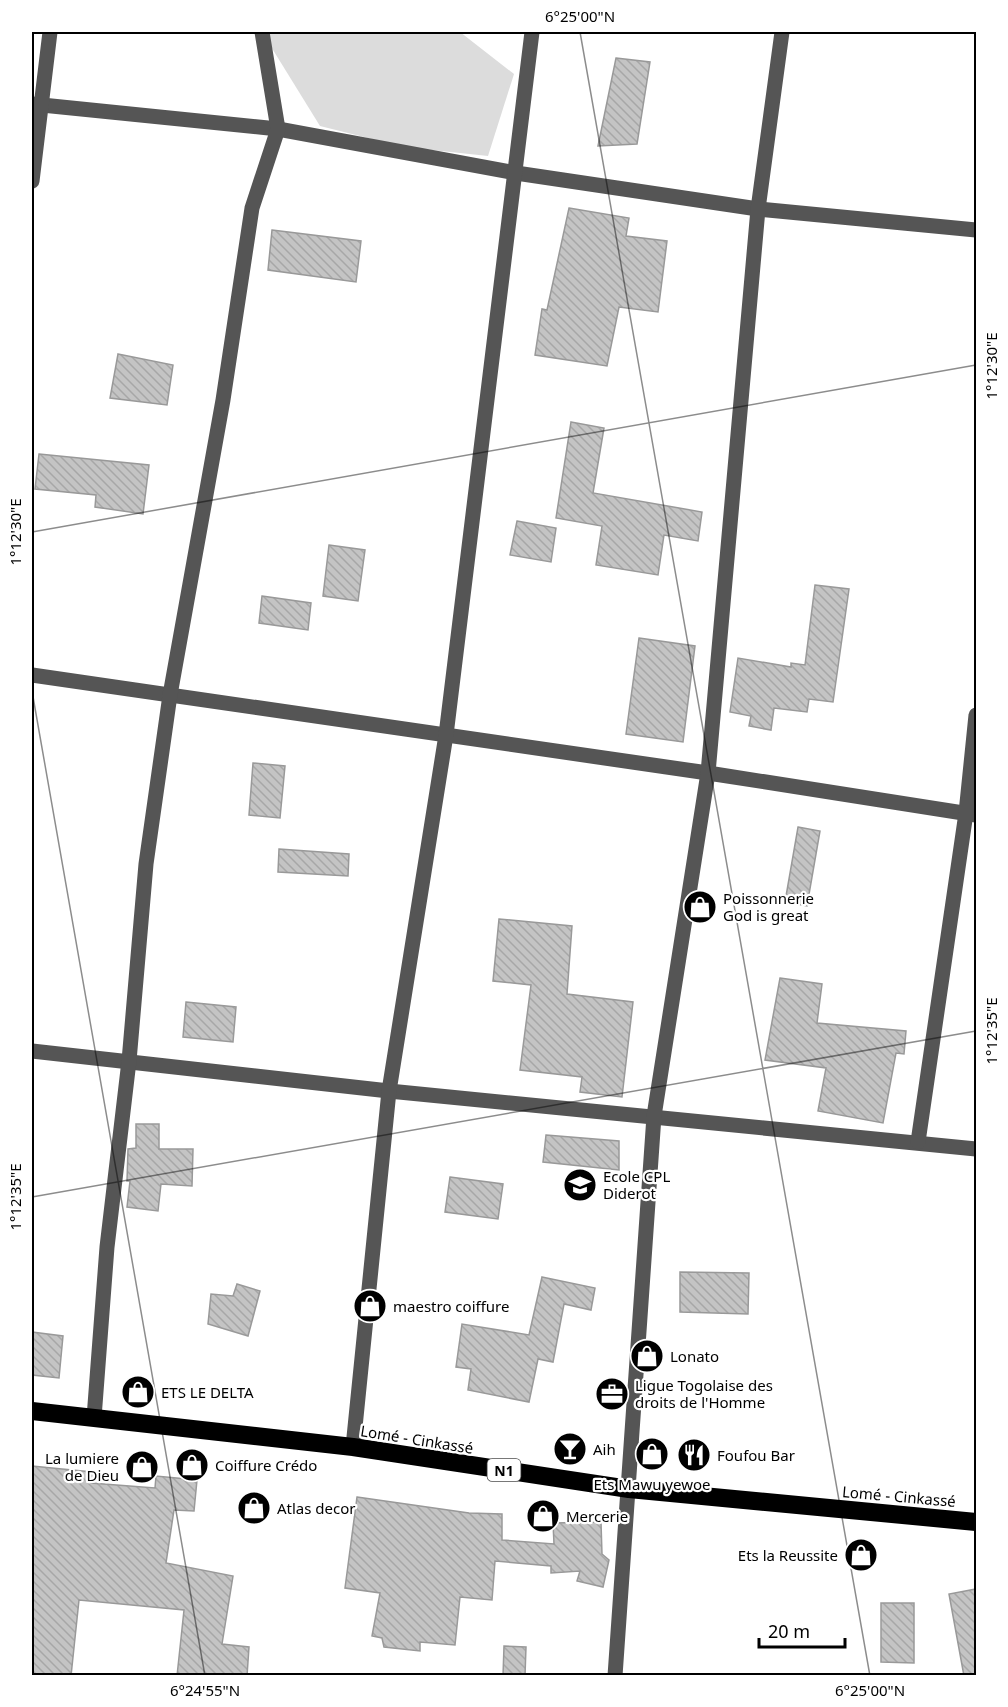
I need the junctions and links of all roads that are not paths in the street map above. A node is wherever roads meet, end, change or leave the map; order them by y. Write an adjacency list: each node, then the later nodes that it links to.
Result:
1 (50, 32): 5 (street)
2 (262, 32): 6 (street)
3 (532, 32): 7 (street)
4 (782, 32): 9 (street)
5 (37, 104): 6 (street); 8 (street)
6 (278, 129): 7 (street); 12 (street)
7 (516, 173): 9 (street); 14 (street)
8 (32, 181)
9 (758, 209): 10 (street); 15 (street)
10 (976, 230)
11 (32, 675): 12 (street)
12 (170, 695): 14 (street); 18 (street)
13 (976, 715): 16 (street)
14 (446, 735): 15 (street); 19 (street)
15 (708, 773): 16 (street); 20 (street)
16 (971, 814): 21 (street)
17 (32, 1051): 18 (street)
18 (129, 1062): 19 (street); 24 (street)
19 (389, 1091): 20 (street); 25 (street)
20 (654, 1116): 21 (street); 26 (street)
21 (918, 1142): 22 (street)
22 (976, 1149)
23 (32, 1411): 24 (highway, Lomé - Cinkassé / N1)
24 (94, 1418): 25 (highway, Lomé - Cinkassé / N1)
25 (353, 1447): 26 (highway, Lomé - Cinkassé / N1)
26 (629, 1489): 27 (highway, Lomé - Cinkassé / N1); 28 (street)
27 (976, 1522)
28 (615, 1676)

